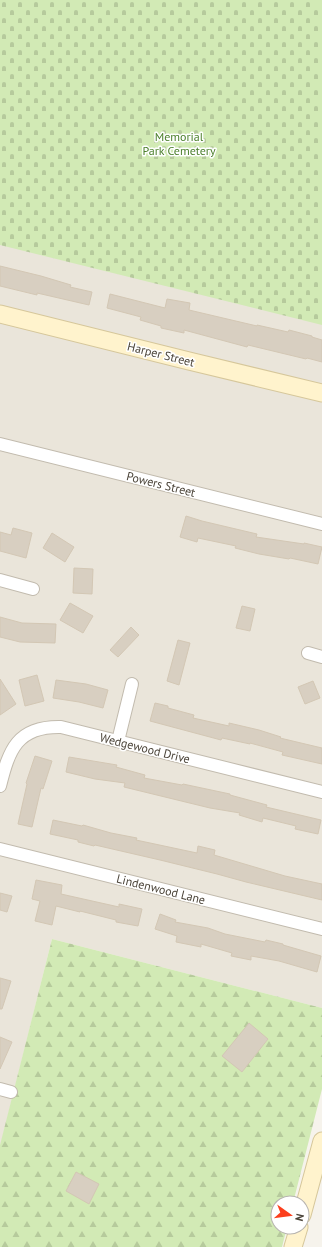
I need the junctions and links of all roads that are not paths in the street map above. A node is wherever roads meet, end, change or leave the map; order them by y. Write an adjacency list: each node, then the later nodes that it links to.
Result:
1 (0, 314): 2 (street, Harper Street)
2 (322, 393)
3 (0, 444): 4 (street, Powers Street)
4 (322, 524)
5 (0, 580): 6 (street)
6 (33, 588)
7 (308, 653): 8 (street)
8 (322, 657)
9 (132, 684): 10 (street)
10 (118, 741): 11 (street, Wedgewood Drive); 12 (street, Wedgewood Drive)
11 (0, 786)
12 (322, 792)
13 (0, 848): 14 (street, Lindenwood Lane)
14 (322, 929)
15 (322, 1141): 16 (street)
16 (307, 1195)
17 (297, 1235): 18 (street)
18 (293, 1247)

